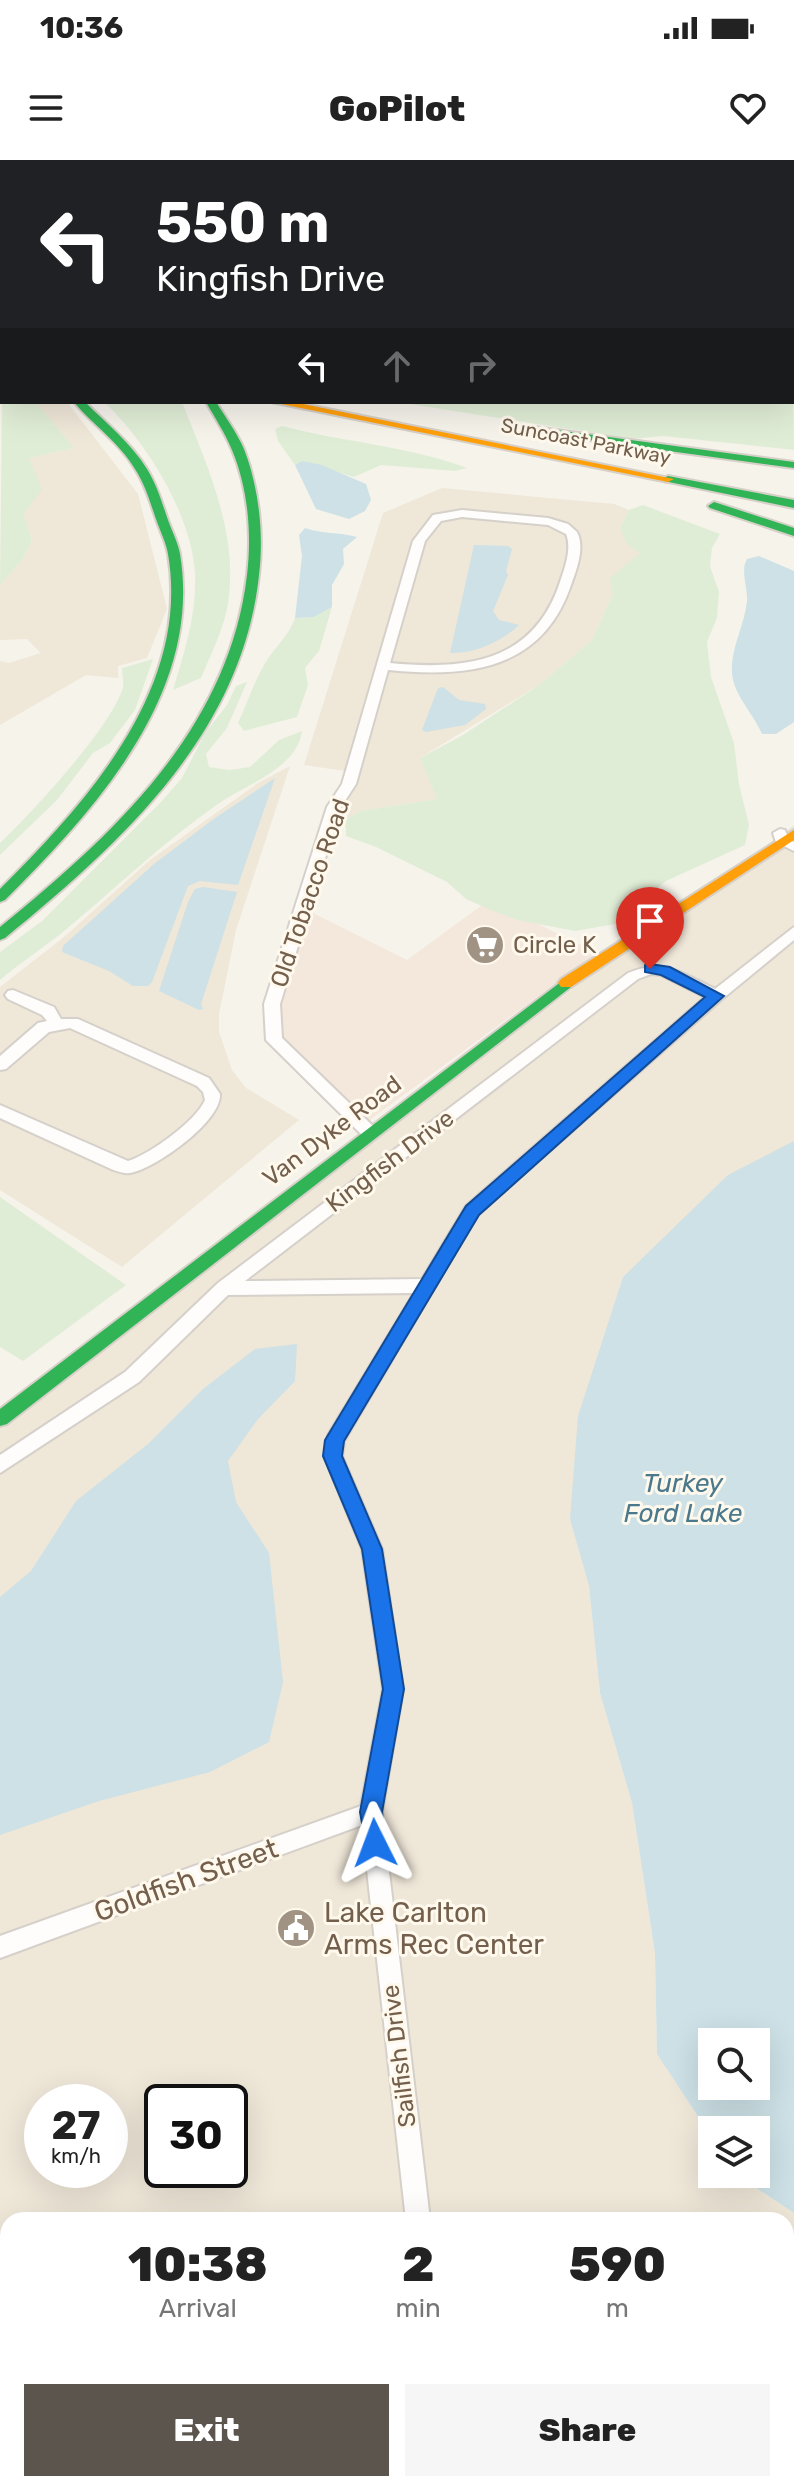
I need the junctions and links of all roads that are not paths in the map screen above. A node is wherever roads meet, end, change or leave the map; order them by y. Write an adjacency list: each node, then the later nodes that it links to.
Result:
1 (81, 404): 15 (main road)
2 (212, 404): 16 (main road)
3 (286, 404): 8 (main road, Suncoast Parkway)
4 (367, 404): 5 (main road, Suncoast Parkway)
5 (397, 410): 6 (main road); 10 (main road, Suncoast Parkway)
6 (470, 421)
7 (499, 425): 9 (main road)
8 (405, 429): 11 (main road, Suncoast Parkway); 12 (main road)
9 (794, 465)
10 (794, 487)
11 (794, 504)
12 (794, 532)
13 (383, 666): 13 (street, Old Tobacco Road); 23 (street, Old Tobacco Road)
14 (790, 836): 23 (main road, Van Dyke Road)
15 (0, 897)
16 (0, 935)
17 (791, 937): 19 (street)
18 (13, 995): 20 (street)
19 (716, 996): 24 (street, Sailfish Drive); 25 (street, Kingfish Drive)
20 (56, 1024): 21 (street); 22 (street)
21 (0, 1065)
22 (0, 1111)
23 (369, 1132): 26 (main road, Van Dyke Road)
24 (426, 1286): 25 (street); 28 (street, Sailfish Drive)
25 (224, 1288): 27 (street, Kingfish Drive)
26 (0, 1419)
27 (0, 1465)
28 (371, 1812): 29 (street, Goldfish Street); 30 (street, Sailfish Drive)
29 (0, 1947)
30 (417, 2212)

